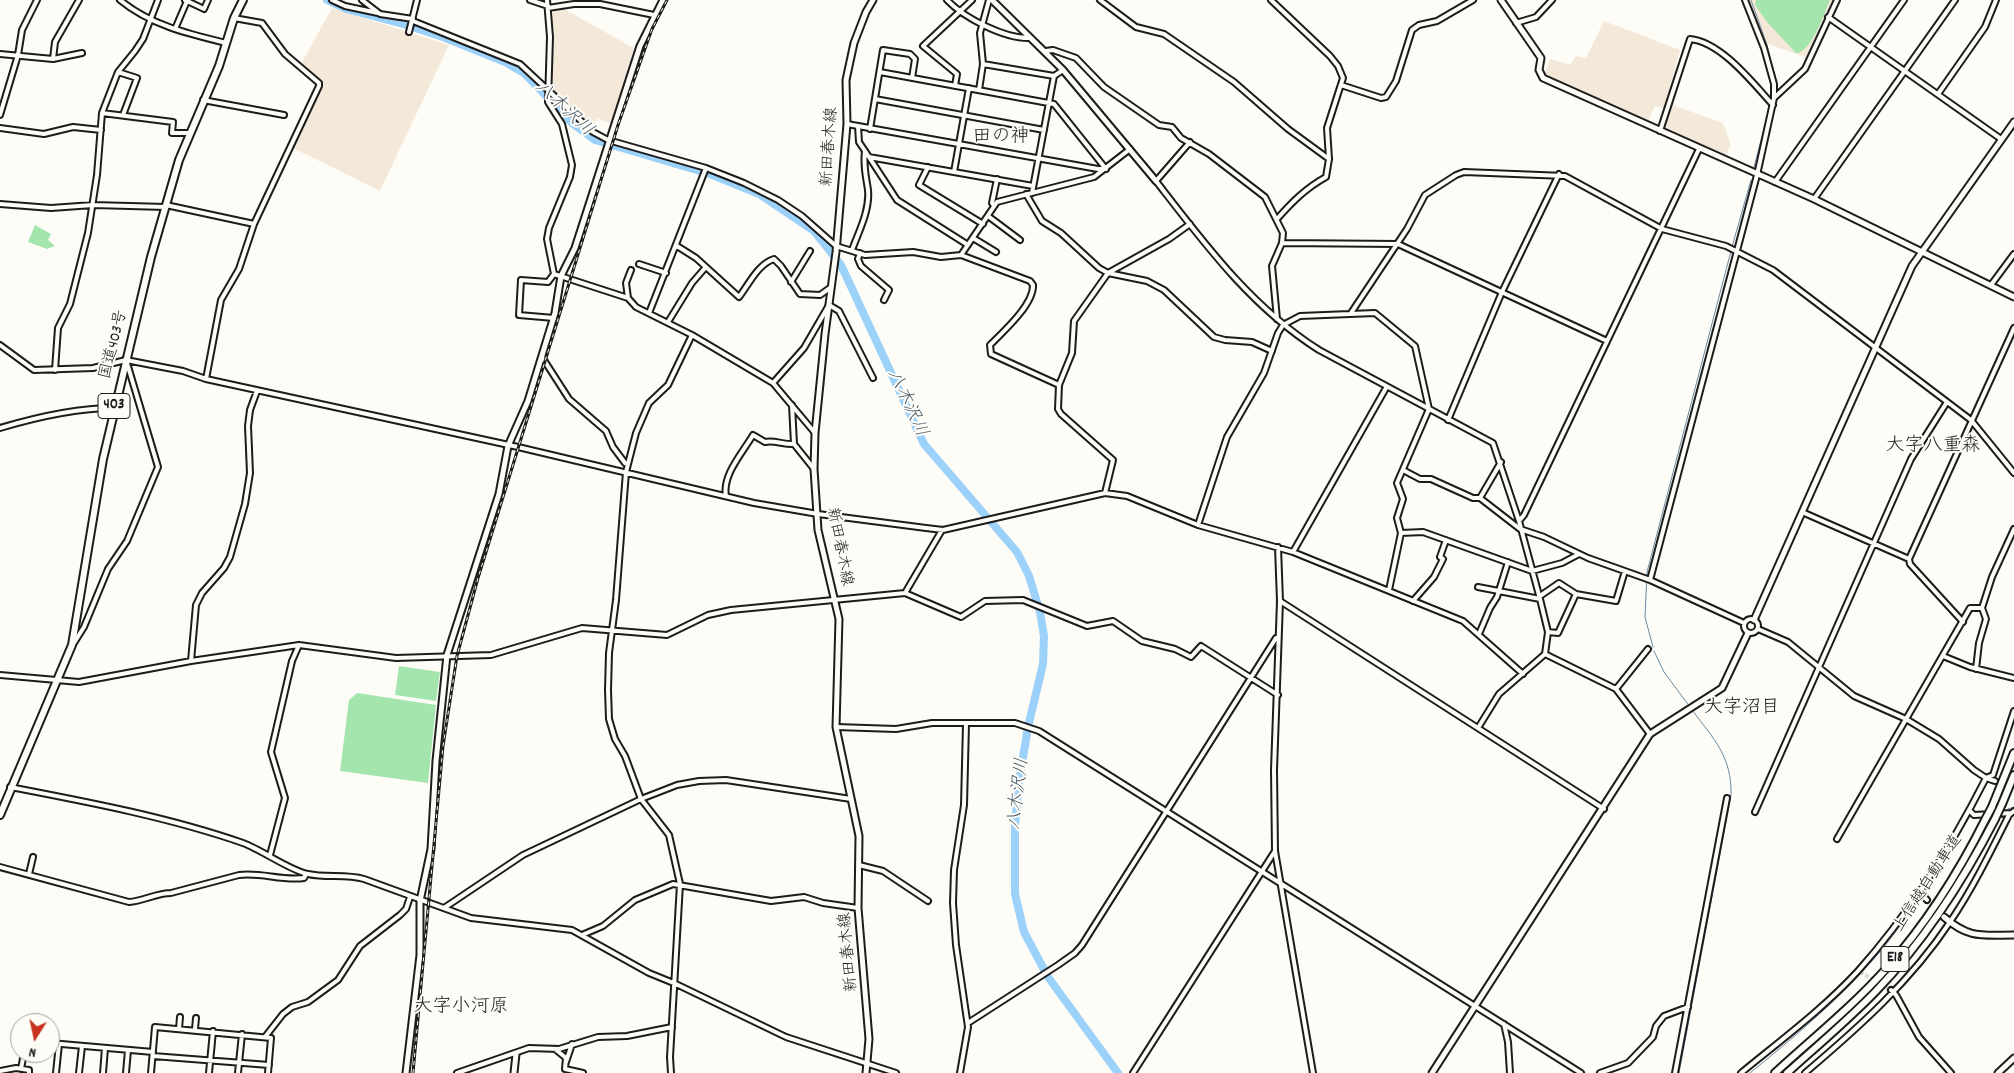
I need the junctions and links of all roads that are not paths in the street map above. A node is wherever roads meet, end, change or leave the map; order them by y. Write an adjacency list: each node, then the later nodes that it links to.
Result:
1 (37, 0): 46 (street)
2 (79, 0): 47 (street)
3 (120, 0): 33 (street)
4 (158, 0): 33 (street)
5 (186, 0): 6 (street); 38 (street)
6 (208, 0)
7 (243, 0): 34 (highway, 国道403号 / 403)
8 (332, 0): 30 (street)
9 (362, 0): 30 (street)
10 (417, 0): 35 (street)
11 (530, 0): 28 (street)
12 (547, 0): 28 (street)
13 (662, 0): 31 (street)
14 (873, 0): 72 (street, 新田春木線)
15 (947, 0): 29 (street)
16 (972, 0): 29 (street)
17 (991, 0): 37 (street); 40 (street)
18 (1100, 0): 89 (street)
19 (1271, 0): 55 (street)
20 (1472, 0): 55 (street)
21 (1501, 0): 36 (street)
22 (1552, 0): 36 (street)
23 (1745, 0): 61 (street)
24 (1837, 0): 32 (street)
25 (1904, 0): 42 (street)
26 (1955, 0): 50 (street)
27 (1996, 0): 60 (street)
28 (548, 7): 31 (street); 59 (street)
29 (960, 10): 37 (street); 56 (street)
30 (380, 14): 35 (street)
31 (654, 15): 81 (street)
32 (1828, 17): 42 (street); 61 (street)
33 (149, 18): 38 (street); 51 (street)
34 (234, 18): 41 (highway, 国道403号 / 403); 109 (street)
35 (413, 20): 39 (street); 59 (street)
36 (1516, 23): 78 (street)
37 (982, 24): 40 (street); 48 (street)
38 (175, 29): 41 (street)
39 (409, 32)
40 (1033, 38): 43 (street)
41 (226, 43): 63 (highway, 国道403号 / 403)
42 (1871, 47): 50 (street); 98 (street)
43 (1046, 52): 49 (street); 82 (street)
44 (82, 53): 47 (street)
45 (0, 54): 46 (street)
46 (18, 55): 47 (street); 67 (street)
47 (54, 59)
48 (983, 64): 53 (street); 58 (street)
49 (1063, 70): 53 (street); 84 (street)
50 (1905, 70): 60 (street); 102 (street)
51 (118, 72): 66 (street); 68 (street)
52 (880, 72): 54 (street); 54 (street); 62 (street)
53 (1054, 76): 64 (street)
54 (912, 78): 56 (street)
55 (1341, 85): 89 (street)
56 (955, 86): 57 (street)
57 (969, 88): 58 (street); 70 (street)
58 (979, 90): 64 (street)
59 (548, 92): 81 (street); 132 (street)
60 (1938, 94): 80 (street)
61 (1774, 98): 65 (street)
62 (875, 99): 70 (street); 75 (street)
63 (204, 100): 69 (street); 79 (highway, 国道403号 / 403)
64 (1049, 103): 77 (street); 92 (street)
65 (1773, 105): 78 (street); 95 (street)
66 (102, 113): 68 (street); 76 (street)
67 (0, 115)
68 (123, 115): 79 (street)
69 (284, 115)
70 (964, 116): 77 (street); 83 (street)
71 (2014, 122): 80 (street)
72 (847, 124): 73 (street); 119 (street, 新田春木線)
73 (858, 126): 75 (street); 86 (street)
74 (0, 128): 76 (street)
75 (870, 129): 83 (street)
76 (102, 130): 104 (street)
77 (1044, 130): 88 (street)
78 (1660, 131): 85 (street)
79 (189, 133): 105 (highway, 国道403号 / 403)
80 (2002, 139): 122 (street)
81 (608, 140): 91 (street); 134 (street)
82 (1190, 142): 97 (street); 108 (street)
83 (960, 143): 88 (street); 93 (street)
84 (1130, 149): 92 (street); 97 (street)
85 (1699, 149): 95 (street); 112 (street)
86 (865, 151): 87 (street); 120 (street)
87 (868, 157): 90 (street); 117 (street)
88 (1039, 158): 92 (street); 99 (street)
89 (1329, 159): 108 (street)
90 (928, 167): 93 (street); 110 (street)
91 (705, 169): 118 (street); 119 (street)
92 (1106, 169): 100 (street)
93 (954, 172): 96 (street)
94 (1559, 174): 112 (street); 116 (street); 138 (street)
95 (1757, 175): 98 (street); 121 (street)
96 (997, 179): 99 (street); 106 (street)
97 (1156, 180): 111 (street)
98 (1775, 182): 102 (street)
99 (1033, 186): 100 (street)
100 (1032, 193): 101 (street)
101 (1026, 194): 106 (street); 133 (street)
102 (1814, 199): 122 (street)
103 (0, 204): 104 (street)
104 (92, 205): 105 (street); 157 (street)
105 (166, 206): 109 (street); 156 (highway, 国道403号 / 403)
106 (994, 206): 107 (street)
107 (988, 216): 110 (street); 114 (street)
108 (1277, 219): 115 (street)
109 (254, 224): 159 (street)
110 (983, 224): 113 (street)
111 (1190, 224): 133 (street); 146 (street)
112 (1662, 229): 121 (street); 151 (street)
113 (973, 238): 117 (street); 124 (street)
114 (1020, 240)
115 (1282, 243): 116 (street); 146 (street)
116 (1398, 244): 138 (street); 144 (street)
117 (968, 245): 126 (street)
118 (677, 246): 129 (street); 131 (street)
119 (836, 249): 120 (street); 137 (street, 新田春木線)
120 (852, 250): 125 (street)
121 (1735, 250): 153 (street); 200 (street)
122 (1921, 250): 136 (street); 153 (street)
123 (810, 251): 135 (street)
124 (996, 252)
125 (860, 253): 126 (street); 141 (street)
126 (961, 254): 161 (street)
127 (2014, 254): 136 (street)
128 (639, 264): 131 (street)
129 (705, 268): 135 (street); 147 (street)
130 (631, 270): 140 (street)
131 (666, 273): 143 (street)
132 (554, 274): 134 (street); 145 (street)
133 (1108, 274): 154 (street); 161 (street)
134 (562, 276): 140 (street); 145 (street)
135 (791, 282): 137 (street)
136 (1991, 285): 139 (street)
137 (830, 288): 142 (street, 新田春木線)
138 (1502, 292): 151 (street); 168 (street)
139 (2014, 297)
140 (628, 298): 143 (street)
141 (884, 300)
142 (829, 305): 158 (street); 160 (street); 171 (street, 新田春木線)
143 (650, 313): 147 (street)
144 (1351, 313): 148 (street); 167 (street)
145 (554, 318): 155 (street)
146 (1277, 320): 148 (street)
147 (668, 322): 150 (street)
148 (1283, 325): 154 (street); 162 (street)
149 (2014, 328): 169 (street)
150 (692, 335): 160 (street); 175 (street)
151 (1606, 341): 185 (street)
152 (0, 345): 157 (street)
153 (1875, 347): 164 (street); 183 (street)
154 (1272, 351): 186 (street)
155 (542, 357): 173 (street); 175 (street)
156 (126, 360): 157 (street); 159 (street); 166 (highway, 国道403号 / 403); 220 (street)
157 (55, 370)
158 (873, 378)
159 (206, 379): 163 (street)
160 (773, 382): 165 (street)
161 (1059, 384): 180 (street)
162 (1386, 388): 167 (street); 194 (street)
163 (257, 391): 173 (street); 226 (street)
164 (1947, 402): 169 (street); 192 (street)
165 (792, 404): 171 (street); 172 (street)
166 (114, 408): 170 (street); 220 (highway, 国道403号 / 403)
167 (1429, 409): 168 (street); 177 (street)
168 (1448, 420): 174 (street)
169 (1971, 420): 179 (street); 196 (street)
170 (0, 428)
171 (815, 433): 176 (street, 新田春木線)
172 (794, 444): 176 (street); 181 (street)
173 (508, 446): 178 (street); 224 (street)
174 (1501, 462): 182 (street); 185 (street)
175 (628, 464): 178 (street)
176 (814, 469): 184 (street, 新田春木線)
177 (1403, 470): 182 (street); 190 (street)
178 (626, 472): 181 (street); 215 (street)
179 (2014, 472)
180 (1105, 493): 186 (street); 189 (street)
181 (726, 496): 184 (street)
182 (1480, 498): 187 (street)
183 (1802, 512): 192 (street); 211 (street)
184 (818, 514): 189 (street); 207 (street, 新田春木線)
185 (1519, 521): 187 (street)
186 (1198, 525): 193 (street)
187 (1520, 529): 195 (street); 198 (street)
188 (2014, 529): 210 (street)
189 (942, 530): 204 (street)
190 (1401, 533): 191 (street); 202 (street)
191 (1446, 540): 197 (street); 208 (street)
192 (1873, 544): 196 (street); 227 (street)
193 (1278, 547): 194 (street); 209 (street)
194 (1293, 552): 202 (street)
195 (1580, 554): 198 (street); 199 (street)
196 (1909, 559): 212 (street)
197 (1508, 562): 198 (street); 203 (street)
198 (1532, 571): 206 (street)
199 (1625, 571): 200 (street); 205 (street)
200 (1650, 580): 213 (street)
201 (1478, 587): 203 (street)
202 (1389, 590): 208 (street)
203 (1498, 590): 206 (street); 218 (street)
204 (905, 592): 207 (street); 231 (street)
205 (1576, 594): 206 (street); 216 (street)
206 (1540, 598): 216 (street)
207 (836, 600): 215 (street); 239 (street, 新田春木線)
208 (1413, 601): 218 (street)
209 (1280, 602): 219 (street); 240 (street)
210 (1982, 608): 212 (street); 228 (street)
211 (1754, 620): 213 (street); 214 (street)
212 (1963, 622): 225 (street)
213 (1744, 623): 217 (street)
214 (1758, 629): 217 (street); 227 (street)
215 (613, 631): 224 (street); 248 (street)
216 (1548, 632): 223 (street)
217 (1748, 633): 241 (street)
218 (1479, 634): 229 (street)
219 (1277, 636): 231 (street); 235 (street)
220 (72, 645): 233 (highway, 国道403号 / 403)
221 (300, 645): 224 (street); 226 (street); 258 (street)
222 (1648, 649): 234 (street)
223 (1545, 654): 229 (street); 234 (street)
224 (447, 656): 270 (street)
225 (1943, 656): 228 (street); 237 (street)
226 (191, 661): 233 (street)
227 (1819, 667): 237 (street); 252 (street)
228 (1976, 668): 232 (street)
229 (1523, 674): 240 (street)
230 (0, 675): 233 (street)
231 (1252, 678): 235 (street); 251 (street)
232 (2014, 678)
233 (58, 680): 246 (highway, 国道403号 / 403)
234 (1616, 689): 241 (street)
235 (1278, 696): 257 (street)
236 (2014, 711): 244 (street)
237 (1906, 719): 244 (street); 256 (street)
238 (966, 724): 239 (street); 251 (street); 284 (street)
239 (836, 727): 249 (street, 新田春木線)
240 (1478, 728): 250 (street)
241 (1650, 734): 250 (street)
242 (2014, 753): 333 (highway, 上信越自動車道 / E18, bridge)
243 (2014, 775): 334 (highway, 上信越自動車道 / E18, bridge)
244 (1986, 778): 245 (street); 253 (street)
245 (1995, 781)
246 (10, 787): 255 (highway, 国道403号 / 403); 258 (street)
247 (1727, 798): 281 (street)
248 (641, 799): 249 (street); 266 (street); 272 (street)
249 (851, 799): 260 (street, 新田春木線)
250 (1604, 809): 280 (street)
251 (1166, 811): 262 (street); 284 (street)
252 (1755, 812)
253 (1971, 812): 254 (street); 267 (street)
254 (2012, 812): 275 (street)
255 (0, 815)
256 (1836, 840)
257 (1275, 851): 262 (street); 265 (street)
258 (270, 855): 264 (street)
259 (34, 858): 263 (street)
260 (859, 865): 271 (street); 273 (street, 新田春木線)
261 (0, 867): 263 (street)
262 (1261, 871): 265 (street); 309 (street)
263 (29, 874): 264 (street)
264 (306, 874): 268 (street)
265 (1280, 883): 280 (street); 326 (street)
266 (680, 884): 273 (street); 277 (street); 278 (street)
267 (1920, 892): 269 (street); 332 (street)
268 (410, 897): 270 (street); 291 (street)
269 (1927, 900)
270 (420, 901): 272 (street); 318 (street)
271 (928, 901)
272 (444, 908): 277 (street)
273 (858, 908): 306 (street, 新田春木線)
274 (1944, 917): 275 (street)
275 (1950, 923): 276 (street); 279 (street)
276 (2014, 934)
277 (582, 935): 278 (street)
278 (676, 984): 286 (street); 306 (street)
279 (1892, 991): 335 (street); 336 (street)
280 (1475, 1006): 285 (street); 327 (street)
281 (1688, 1007): 330 (street); 331 (street)
282 (180, 1017): 287 (street)
283 (196, 1018): 288 (street)
284 (968, 1023): 325 (street)
285 (1504, 1024): 328 (street); 329 (street)
286 (672, 1027): 293 (street); 322 (street)
287 (179, 1029): 288 (street); 298 (street)
288 (195, 1030): 289 (street)
289 (213, 1032): 290 (street); 300 (street)
290 (242, 1034): 291 (street); 304 (street)
291 (265, 1037): 305 (street)
292 (60, 1044): 294 (street)
293 (572, 1044): 296 (street); 302 (street)
294 (82, 1046): 295 (street); 311 (street)
295 (106, 1048): 297 (street); 312 (street)
296 (555, 1049): 299 (street); 302 (street)
297 (128, 1050): 298 (street); 313 (street)
298 (153, 1054): 300 (street); 314 (street)
299 (516, 1054): 319 (street); 320 (street)
300 (210, 1060): 304 (street); 315 (street)
301 (2013, 1061): 337 (street)
302 (566, 1062): 321 (street)
303 (22, 1063): 307 (street)
304 (239, 1063): 305 (street); 316 (street)
305 (269, 1065): 317 (street)
306 (868, 1065): 323 (street, 新田春木線); 324 (street)
307 (21, 1068): 308 (street); 310 (street)
308 (3, 1072)
309 (1134, 1072)
310 (29, 1073)
311 (79, 1073)
312 (103, 1073)
313 (126, 1073)
314 (151, 1073)
315 (209, 1073)
316 (238, 1073)
317 (268, 1073)
318 (406, 1073)
319 (457, 1073)
320 (514, 1073)
321 (583, 1073)
322 (671, 1073)
323 (866, 1073)
324 (896, 1073)
325 (960, 1073)
326 (1313, 1073)
327 (1432, 1073)
328 (1510, 1073)
329 (1581, 1073)
330 (1600, 1073)
331 (1675, 1073)
332 (1741, 1073)
333 (1775, 1073)
334 (1786, 1073)
335 (1805, 1073)
336 (1951, 1073)
337 (1998, 1073)

